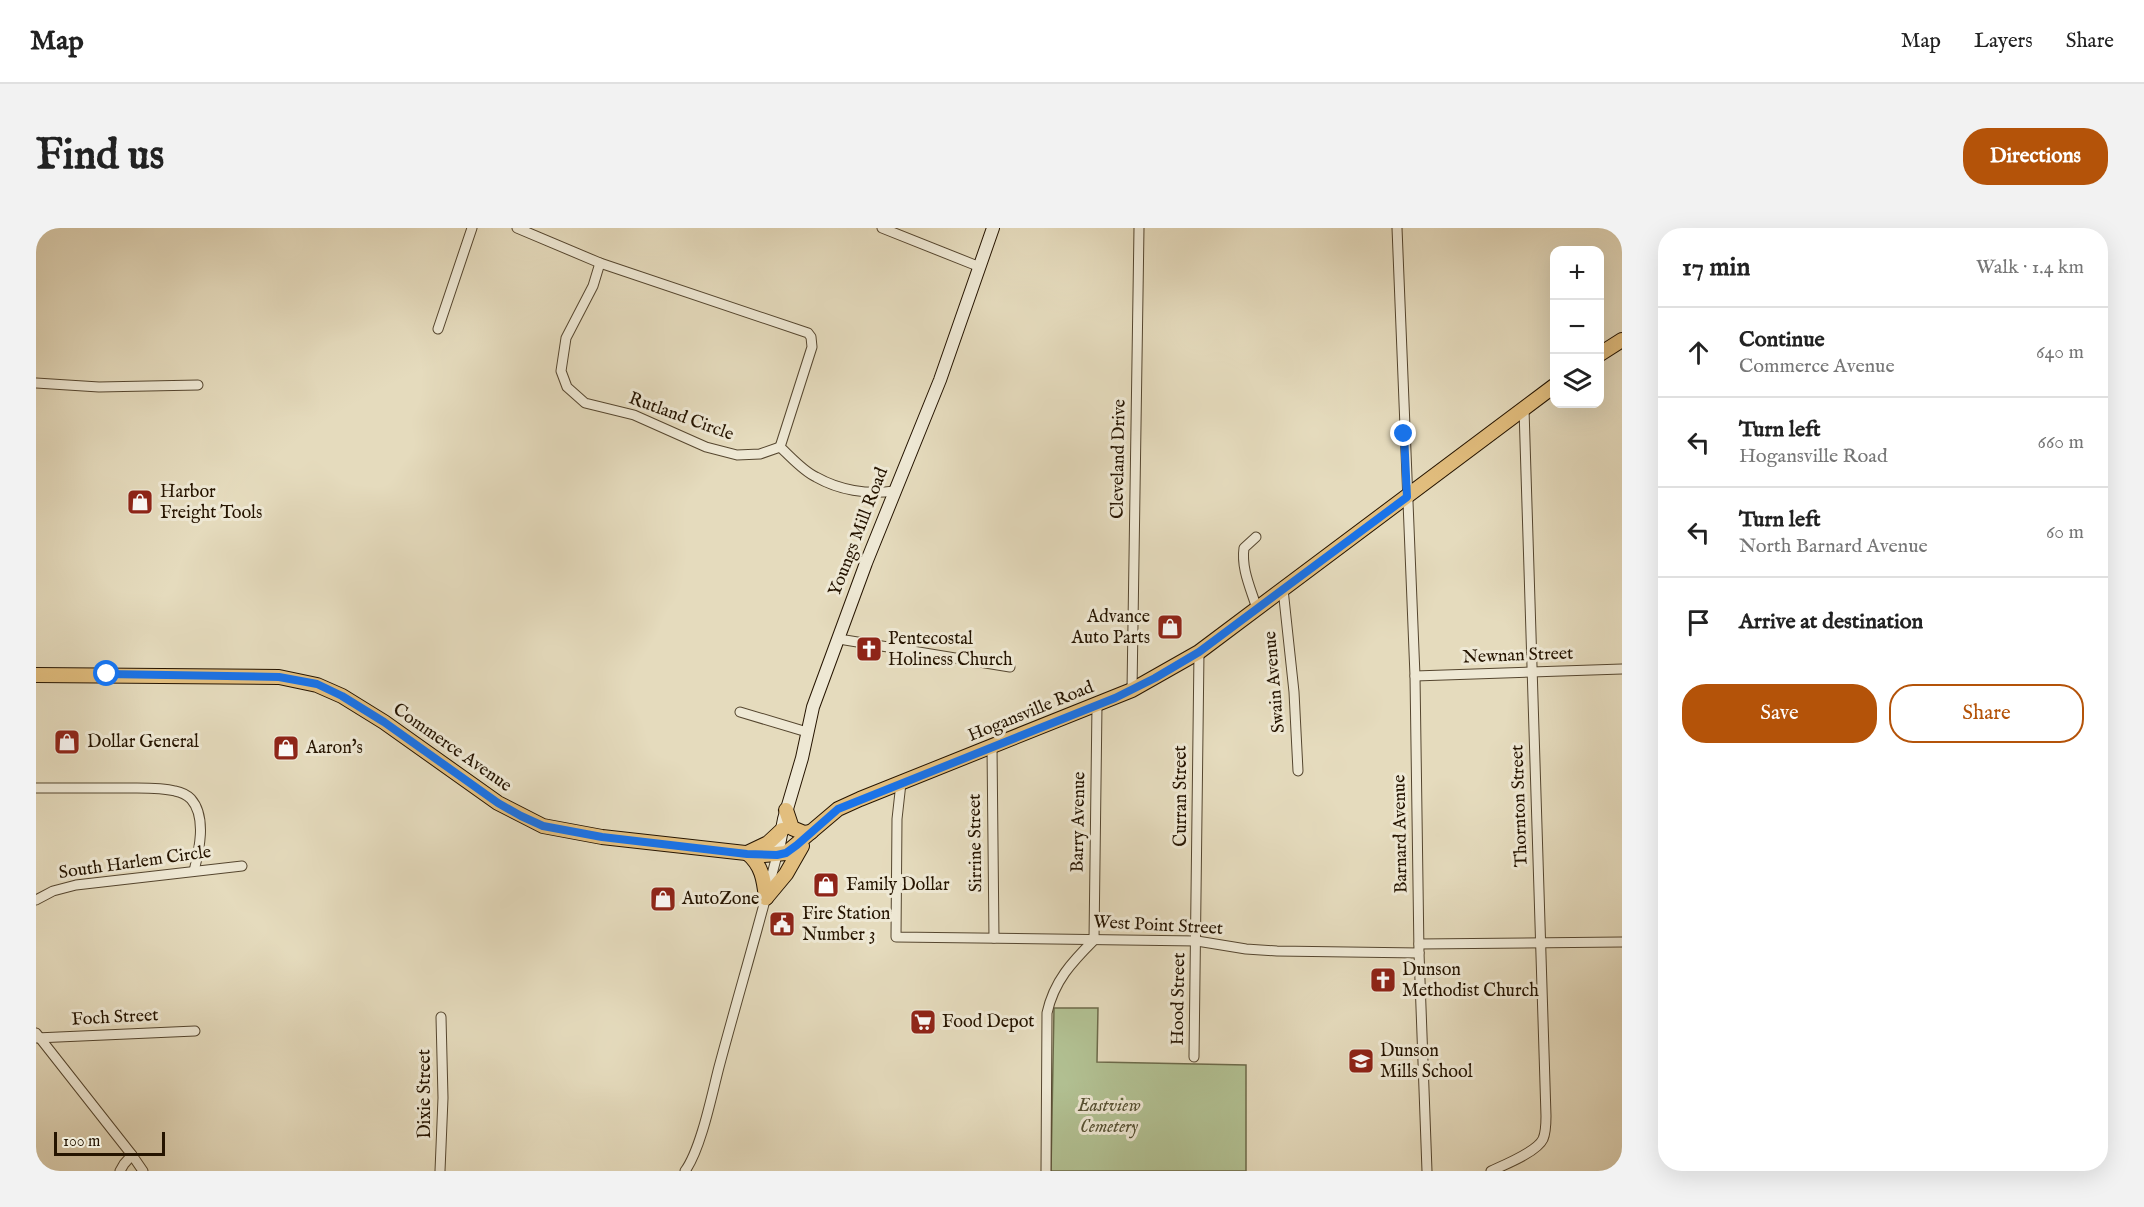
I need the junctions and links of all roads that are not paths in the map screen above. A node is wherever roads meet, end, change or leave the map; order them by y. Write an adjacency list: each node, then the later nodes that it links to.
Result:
1 (42, 228): 8 (street)
2 (472, 228): 11 (street)
3 (517, 228): 9 (street)
4 (882, 228): 10 (street)
5 (993, 228): 10 (street, Youngs Mill Road)
6 (1138, 228): 31 (street, Cleveland Drive)
7 (1397, 228): 20 (street, Barnard Avenue)
8 (36, 233)
9 (600, 263): 18 (street); 18 (street, Rutland Circle)
10 (980, 267): 19 (street, Youngs Mill Road)
11 (438, 328)
12 (1622, 340): 13 (main road)
13 (1604, 351)
14 (36, 383): 15 (street)
15 (198, 385)
16 (1550, 389): 17 (main road, Hogansville Road)
17 (1524, 410): 20 (main road, Hogansville Road); 28 (street, Thornton Street)
18 (780, 447): 19 (street)
19 (894, 491): 24 (street, Youngs Mill Road)
20 (1407, 497): 22 (main road, Hogansville Road); 30 (street, Barnard Avenue)
21 (1256, 537): 23 (street)
22 (1283, 589): 23 (main road, Hogansville Road); 36 (street, Swain Avenue)
23 (1257, 609): 25 (main road, Hogansville Road)
24 (839, 639): 26 (street); 34 (street, Youngs Mill Road)
25 (1199, 652): 31 (main road, Hogansville Road); 50 (street, Curran Street)
26 (1010, 667)
27 (1622, 669): 28 (street, Newnan Street)
28 (1532, 672): 30 (street, Newnan Street); 52 (street, Thornton Street)
29 (36, 675): 42 (main road, Commerce Avenue)
30 (1415, 676): 53 (street, Barnard Avenue)
31 (1132, 690): 32 (main road, Hogansville Road)
32 (1097, 705): 35 (main road, Hogansville Road); 49 (street, Barry Avenue)
33 (740, 712): 34 (street)
34 (807, 732): 39 (street, Youngs Mill Road)
35 (992, 747): 37 (main road, Hogansville Road); 48 (street, Sirrine Street)
36 (1298, 771)
37 (901, 783): 41 (main road, Hogansville Road); 48 (street, West Point Street)
38 (36, 788): 45 (street)
39 (786, 810): 40 (street, Youngs Mill Road); 41 (main road)
40 (782, 830): 42 (main road); 43 (street, Youngs Mill Road)
41 (811, 832): 43 (main road, Hogansville Road); 46 (main road)
42 (747, 854): 43 (main road, Commerce Avenue); 46 (main road)
43 (777, 855): 46 (street)
44 (242, 866): 45 (street, South Harlem Circle)
45 (194, 871): 47 (street, South Harlem Circle)
46 (766, 898): 62 (street)
47 (36, 900)
48 (994, 938): 49 (street, West Point Street)
49 (1094, 940): 50 (street, West Point Street); 63 (street)
50 (1197, 941): 53 (street, West Point Street); 57 (street, Hood Street)
51 (1622, 942): 52 (street, West Point Street)
52 (1540, 944): 53 (street, West Point Street); 65 (street, Thornton Street)
53 (1419, 949): 64 (street, Barnard Avenue)
54 (441, 1017): 61 (street, Dixie Street)
55 (195, 1031): 56 (street, Foch Street)
56 (37, 1037): 58 (street)
57 (1194, 1057)
58 (132, 1155): 59 (street); 60 (street)
59 (120, 1171)
60 (142, 1171)
61 (440, 1171)
62 (685, 1171)
63 (1046, 1171)
64 (1427, 1171)
65 (1491, 1171)

